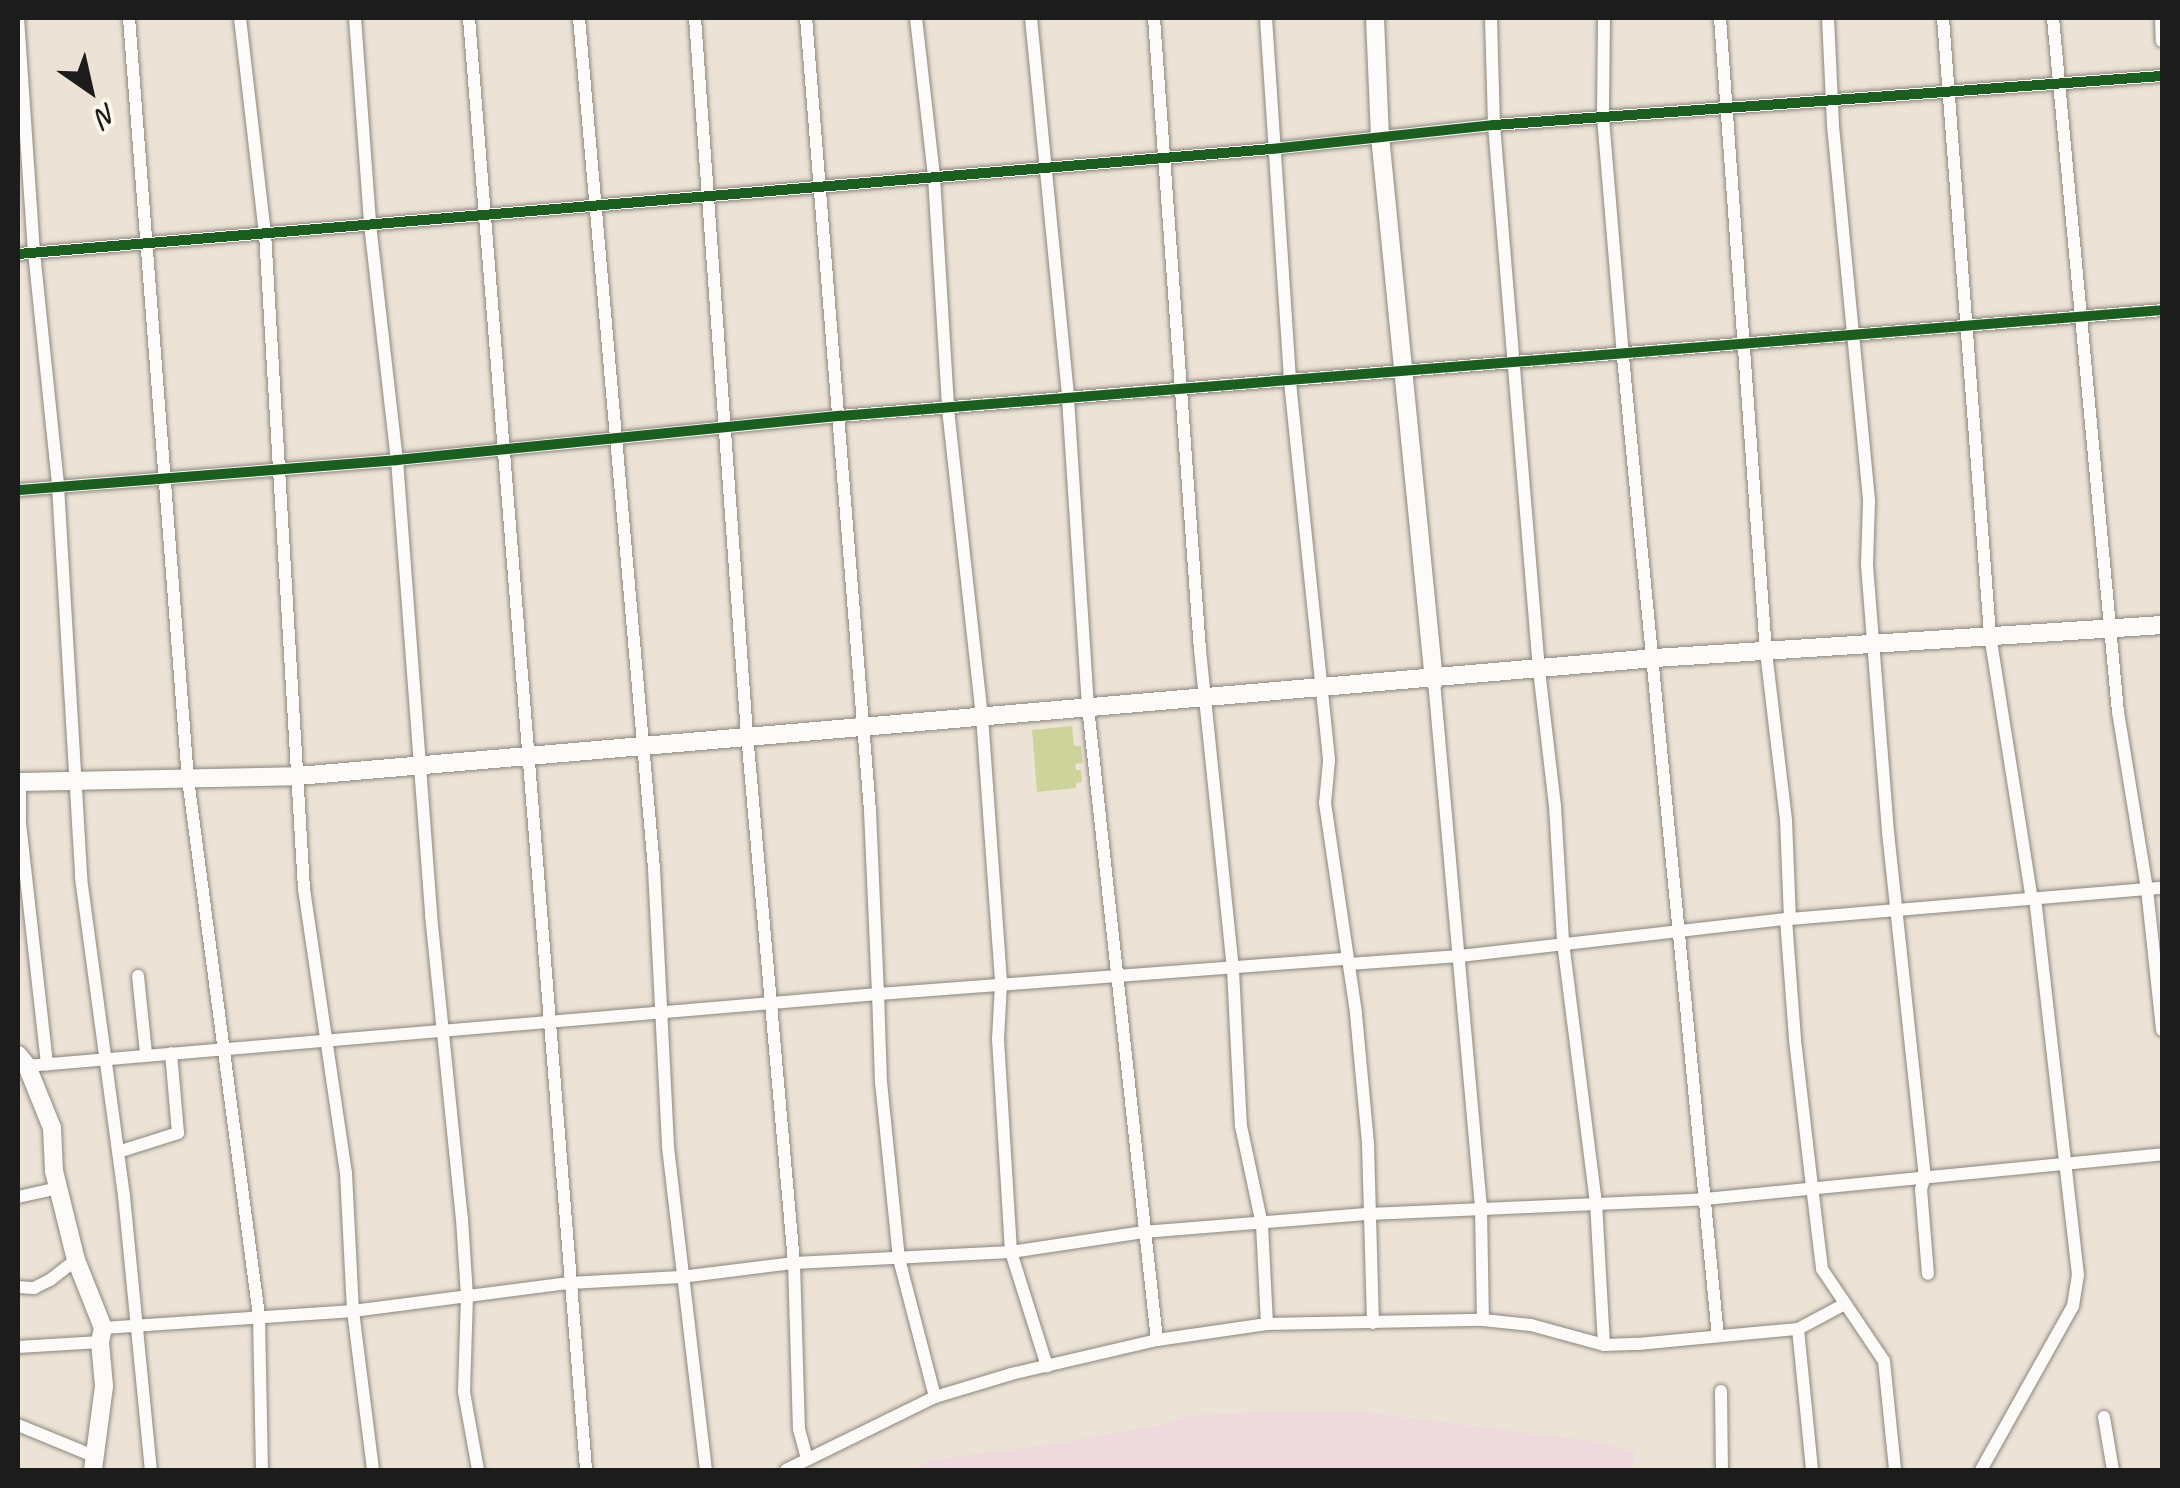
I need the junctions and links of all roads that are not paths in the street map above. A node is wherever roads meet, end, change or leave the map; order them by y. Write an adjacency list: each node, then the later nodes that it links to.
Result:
1 (18, 18): 41 (street)
2 (129, 18): 40 (street)
3 (240, 18): 39 (street)
4 (355, 18): 38 (street)
5 (469, 18): 37 (street)
6 (579, 18): 36 (street)
7 (695, 18): 35 (street)
8 (806, 18): 34 (street)
9 (916, 18): 33 (street)
10 (1031, 18): 32 (street)
11 (1154, 18): 31 (street)
12 (1266, 18): 30 (street)
13 (1375, 18): 29 (street)
14 (1490, 18): 28 (street)
15 (1604, 18): 27 (street)
16 (1720, 18): 26 (street)
17 (1828, 18): 25 (street)
18 (1943, 18): 24 (street)
19 (2053, 18): 23 (street)
20 (2161, 18): 21 (street)
21 (2162, 41)
22 (2162, 76): 23 (street)
23 (2059, 82): 24 (street); 44 (street)
24 (1949, 91): 25 (street); 45 (street)
25 (1832, 100): 26 (street); 46 (street)
26 (1726, 109): 27 (street); 47 (street)
27 (1602, 118): 28 (street); 48 (street)
28 (1494, 126): 29 (street); 49 (street)
29 (1380, 136): 30 (street); 50 (street)
30 (1272, 149): 31 (street); 51 (street)
31 (1161, 155): 32 (street); 52 (street)
32 (1045, 167): 33 (street); 53 (street)
33 (934, 178): 34 (street); 54 (street)
34 (818, 186): 35 (street); 55 (street)
35 (708, 195): 36 (street); 56 (street)
36 (596, 204): 37 (street); 57 (street)
37 (481, 214): 38 (street); 58 (street)
38 (370, 224): 39 (street); 59 (street)
39 (265, 233): 40 (street); 60 (street)
40 (147, 243): 41 (street); 61 (street)
41 (34, 252): 42 (street); 62 (street)
42 (18, 254)
43 (2162, 310): 44 (street)
44 (2079, 318): 45 (street); 65 (street)
45 (1967, 325): 46 (street); 66 (street)
46 (1856, 336): 47 (street); 67 (street)
47 (1744, 346): 48 (street); 68 (street)
48 (1623, 357): 49 (street); 69 (street)
49 (1513, 360): 50 (street); 70 (street)
50 (1403, 369): 51 (street); 71 (street)
51 (1290, 382): 52 (street); 72 (street)
52 (1183, 389): 53 (street); 73 (street)
53 (1068, 398): 54 (street); 74 (street)
54 (948, 409): 55 (street); 75 (street)
55 (840, 416): 56 (street); 76 (street)
56 (727, 428): 57 (street); 77 (street)
57 (612, 438): 58 (street); 78 (street)
58 (503, 450): 59 (street); 79 (street)
59 (397, 460): 60 (street); 80 (street)
60 (278, 468): 61 (street); 81 (street)
61 (168, 478): 62 (street); 83 (street)
62 (58, 486): 63 (street); 82 (street)
63 (18, 490)
64 (2162, 625): 65 (street)
65 (2110, 630): 66 (street); 85 (street)
66 (1990, 635): 67 (street); 87 (street)
67 (1874, 646): 68 (street); 88 (street)
68 (1766, 652): 69 (street); 89 (street)
69 (1654, 658): 70 (street); 90 (street)
70 (1539, 670): 71 (street); 91 (street)
71 (1434, 681): 72 (street); 92 (street)
72 (1324, 688): 73 (street); 93 (street)
73 (1206, 696): 74 (street); 94 (street)
74 (1088, 707): 75 (street); 96 (street)
75 (982, 716): 76 (street); 97 (street)
76 (862, 724): 77 (street); 98 (street)
77 (747, 734): 78 (street); 99 (street)
78 (640, 744): 79 (street); 100 (street)
79 (532, 753): 80 (street); 101 (street)
80 (420, 764): 81 (street); 102 (street)
81 (298, 776): 83 (street); 104 (street)
82 (75, 778): 83 (street); 84 (street); 108 (street)
83 (188, 780): 105 (street)
84 (19, 782): 110 (street)
85 (2147, 888): 86 (street); 87 (street); 103 (street)
86 (2162, 888)
87 (2034, 899): 88 (street); 113 (street)
88 (1900, 912): 89 (street); 114 (street)
89 (1788, 920): 90 (street); 115 (street)
90 (1676, 933): 91 (street); 118 (street)
91 (1563, 942): 92 (street); 119 (street)
92 (1460, 956): 93 (street); 120 (street)
93 (1348, 961): 94 (street); 121 (street)
94 (1232, 970): 96 (street); 122 (street)
95 (138, 976): 106 (street)
96 (1116, 979): 97 (street); 123 (street)
97 (1001, 984): 98 (street); 124 (street)
98 (878, 994): 99 (street); 125 (street)
99 (769, 1002): 100 (street); 127 (street)
100 (661, 1015): 101 (street); 129 (street)
101 (549, 1020): 102 (street); 130 (street)
102 (443, 1028): 104 (street); 132 (street)
103 (2162, 1030)
104 (324, 1040): 105 (street); 134 (street)
105 (222, 1052): 107 (street); 135 (street)
106 (146, 1053): 107 (street); 108 (street)
107 (171, 1053): 111 (street)
108 (104, 1056): 110 (street); 111 (street)
109 (22, 1060): 110 (street); 116 (street)
110 (47, 1064)
111 (118, 1152): 138 (street)
112 (2162, 1154): 113 (street)
113 (2067, 1165): 114 (street); 163 (street)
114 (1926, 1176): 115 (street); 128 (street)
115 (1812, 1186): 118 (street); 133 (street)
116 (59, 1188): 117 (street); 126 (street)
117 (18, 1198)
118 (1706, 1199): 119 (street); 142 (street)
119 (1596, 1202): 120 (street); 144 (street)
120 (1481, 1208): 121 (street); 136 (street)
121 (1369, 1214): 122 (street); 137 (street)
122 (1262, 1224): 123 (street); 139 (street)
123 (1144, 1232): 124 (street); 143 (street)
124 (1011, 1252): 125 (street); 146 (street)
125 (899, 1259): 127 (street); 148 (street)
126 (76, 1260): 131 (street); 141 (street)
127 (794, 1263): 129 (street); 151 (street)
128 (1928, 1274)
129 (682, 1277): 130 (street); 158 (street)
130 (568, 1283): 132 (street); 157 (street)
131 (18, 1288)
132 (467, 1296): 134 (street); 156 (street)
133 (1843, 1305): 140 (street); 162 (street)
134 (353, 1311): 135 (street); 155 (street)
135 (259, 1316): 138 (street); 154 (street)
136 (1483, 1320): 137 (street); 144 (street)
137 (1374, 1323): 139 (street)
138 (139, 1324): 141 (street); 153 (street)
139 (1267, 1324): 143 (street)
140 (1798, 1329): 142 (street); 161 (street)
141 (101, 1335): 145 (street); 152 (street)
142 (1718, 1336): 144 (street)
143 (1158, 1340): 146 (street)
144 (1604, 1345)
145 (18, 1347)
146 (1047, 1366): 148 (street)
147 (1721, 1391): 160 (street)
148 (935, 1397): 151 (street)
149 (2104, 1417): 164 (street)
150 (18, 1425): 152 (street)
151 (807, 1459): 159 (street)
152 (94, 1464)
153 (151, 1470)
154 (262, 1470)
155 (373, 1470)
156 (478, 1470)
157 (586, 1470)
158 (706, 1470)
159 (786, 1470)
160 (1722, 1470)
161 (1812, 1470)
162 (1895, 1470)
163 (1981, 1470)
164 (2112, 1470)

